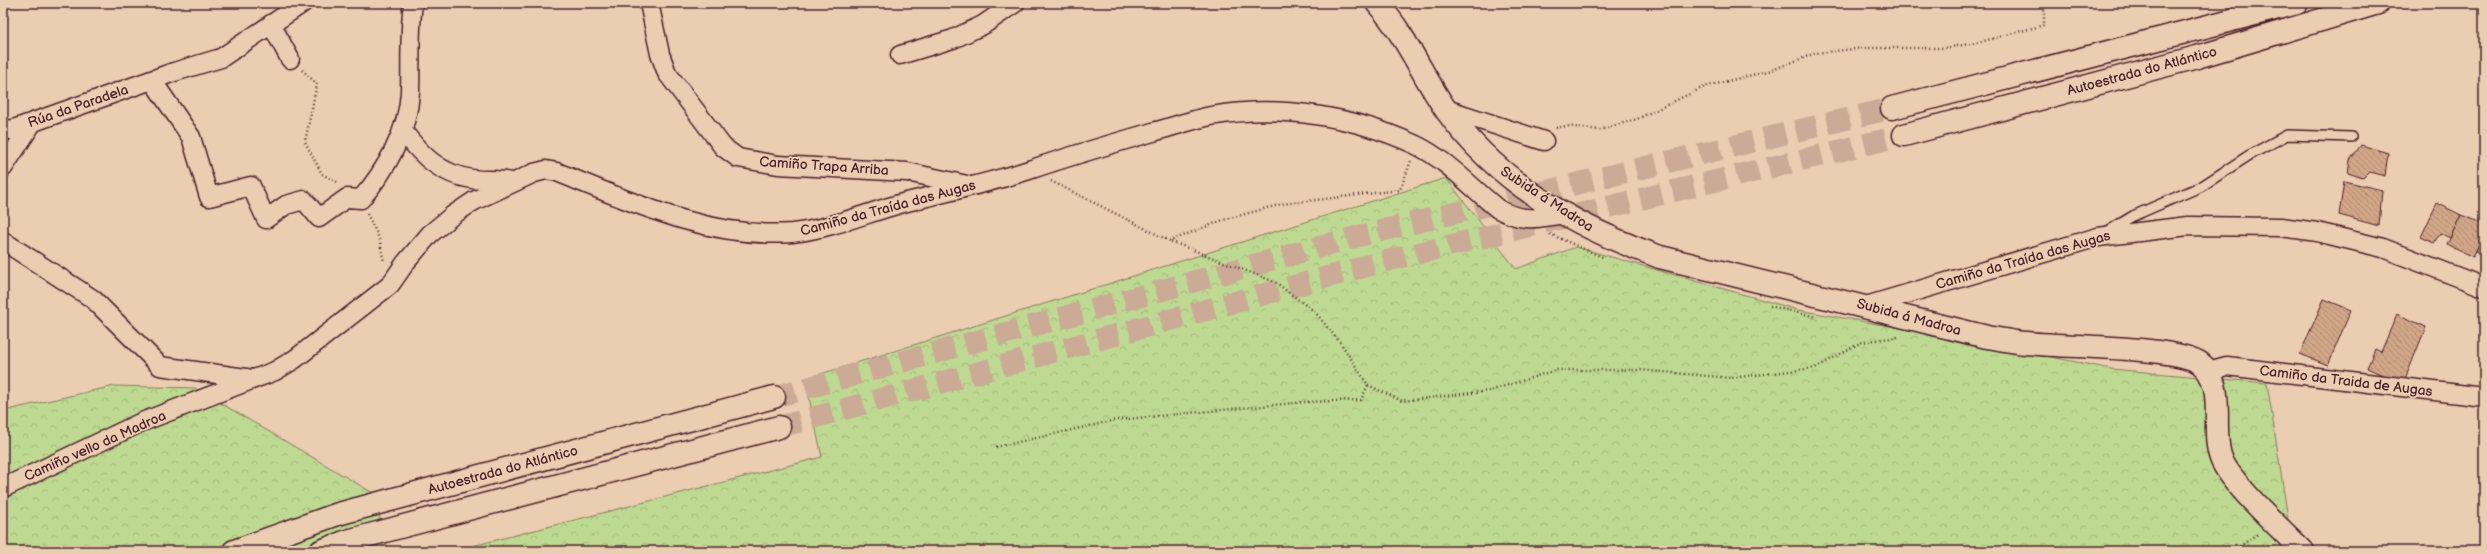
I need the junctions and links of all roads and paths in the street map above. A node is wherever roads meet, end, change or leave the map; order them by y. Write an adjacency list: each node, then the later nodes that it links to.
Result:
1 (303, 3): 9 (street, Rúa da Paradela)
2 (413, 3): 18 (street)
3 (649, 3): 26 (street, Camiño Trapa Arriba)
4 (1015, 3): 10 (street)
5 (1377, 3): 15 (main road, Subida á Madroa)
6 (2044, 3): 21 (path)
7 (2297, 3): 14 (main road, Autoestrada do Atlántico)
8 (2378, 3): 19 (main road, Autoestrada do Atlántico)
9 (271, 24): 11 (street); 12 (street, Rúa da Paradela)
10 (900, 56)
11 (290, 58)
12 (152, 80): 16 (street, Rúa da Paradela); 27 (street)
13 (317, 84): 27 (path)
14 (1892, 108)
15 (1446, 109): 21 (street); 28 (main road, Subida á Madroa)
16 (33, 122): 17 (street, Rúa da Paradela); 23 (street)
17 (3, 128)
18 (403, 131): 25 (street); 27 (street)
19 (1904, 135)
20 (2352, 137): 29 (lane)
21 (1544, 141)
22 (1417, 146): 24 (street, Camiño da Traída das Augas); 28 (street, Camiño da Traída das Augas); 31 (path)
23 (3, 168)
24 (1029, 170): 26 (street, Camiño da Traída das Augas); 31 (path)
25 (512, 182): 26 (street, Camiño da Traída das Augas); 32 (street, Camiño da Traída das Augas)
26 (973, 186)
27 (354, 199): 32 (path)
28 (1564, 214): 34 (main road, Subida á Madroa)
29 (2098, 237): 33 (street, Camiño da Traída das Augas); 34 (street, Camiño da Traída das Augas)
30 (3, 241): 37 (street)
31 (1170, 241): 38 (path)
32 (390, 285): 37 (street, Camiño da Traída das Augas)
33 (2484, 287)
34 (1866, 306): 36 (main road, Subida á Madroa)
35 (1900, 336): 38 (path)
36 (2208, 371): 40 (street, Camiño da Traida de Augas); 44 (main road)
37 (256, 379): 43 (street, Camiño vello da Madroa)
38 (1368, 385): 42 (path)
39 (774, 397): 45 (main road, Autoestrada do Atlántico)
40 (2484, 397)
41 (779, 427): 46 (main road, Autoestrada do Atlántico)
42 (996, 447)
43 (3, 488)
44 (2275, 522): 47 (path); 48 (main road)
45 (234, 551)
46 (321, 551)
47 (2233, 551)
48 (2302, 551)

